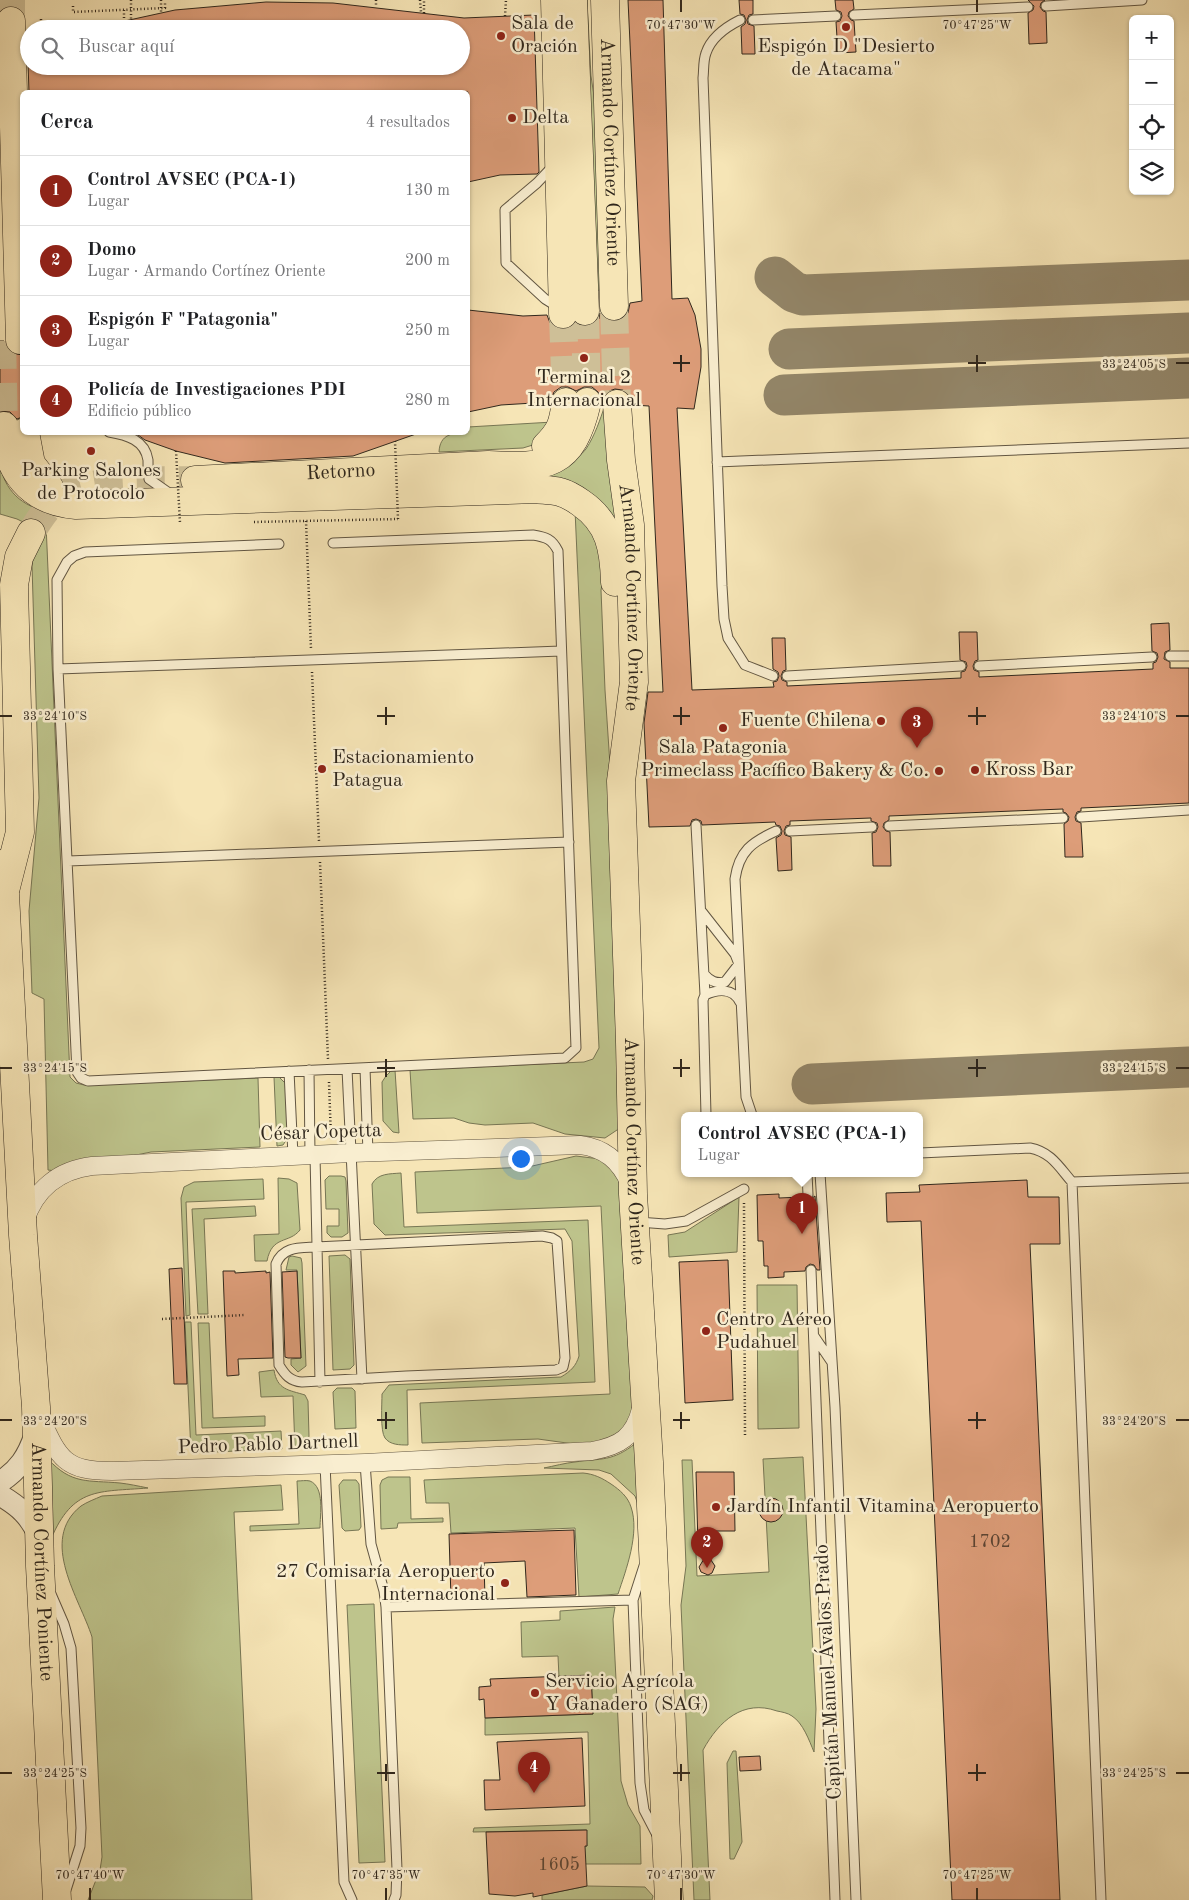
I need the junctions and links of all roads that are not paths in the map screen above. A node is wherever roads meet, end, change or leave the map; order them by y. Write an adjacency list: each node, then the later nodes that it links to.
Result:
1 (555, 0): 12 (highway)
2 (573, 0): 14 (highway)
3 (605, 0): 13 (highway, Armando Cortínez Oriente)
4 (1142, 0): 5 (lane)
5 (1046, 6)
6 (1028, 7): 7 (lane)
7 (854, 15)
8 (836, 16): 11 (lane)
9 (11, 20): 15 (highway)
10 (740, 20): 21 (lane)
11 (754, 20)
12 (558, 161): 14 (highway); 14 (lane)
13 (614, 306)
14 (570, 312)
15 (13, 324)
16 (576, 402): 22 (highway, Retorno)
17 (617, 404): 35 (highway, Armando Cortínez Oriente)
18 (15, 429): 22 (highway)
19 (120, 435): 22 (lane)
20 (1189, 443): 21 (lane)
21 (717, 462): 33 (lane)
22 (187, 501): 35 (highway)
23 (30, 533): 47 (highway, Armando Cortínez Poniente)
24 (333, 543): 26 (lane)
25 (279, 544): 32 (lane)
26 (561, 651): 32 (lane); 44 (lane)
27 (1170, 656): 28 (lane)
28 (1189, 656)
29 (1152, 657): 31 (lane)
30 (961, 666): 34 (lane)
31 (978, 666)
32 (58, 669): 45 (lane)
33 (773, 676)
34 (787, 676)
35 (621, 781): 69 (highway, Armando Cortínez Oriente)
36 (1189, 810): 37 (lane)
37 (1081, 816)
38 (1063, 818): 40 (lane)
39 (696, 826): 48 (lane)
40 (889, 826)
41 (872, 827): 42 (lane)
42 (790, 830)
43 (776, 831): 49 (lane)
44 (569, 842): 45 (lane); 53 (lane)
45 (68, 861): 56 (lane)
46 (0, 864): 47 (highway, Armando Cortínez Poniente)
47 (5, 894): 72 (highway, Armando Cortínez Poniente)
48 (701, 911): 49 (lane); 50 (lane)
49 (739, 964): 50 (lane); 52 (lane)
50 (704, 974): 51 (lane)
51 (705, 995): 52 (lane); 57 (lane)
52 (741, 1005): 58 (lane)
53 (364, 1068): 54 (lane); 60 (lane)
54 (347, 1069): 55 (lane); 59 (lane)
55 (309, 1070): 56 (lane); 62 (lane)
56 (289, 1072): 63 (lane)
57 (706, 1112)
58 (751, 1112)
59 (350, 1146): 60 (street, César Copetta); 62 (street, César Copetta); 74 (lane)
60 (368, 1153): 69 (street, César Copetta)
61 (923, 1153): 67 (lane)
62 (313, 1155): 63 (street, César Copetta); 73 (lane)
63 (293, 1156): 72 (street, César Copetta)
64 (806, 1177): 70 (lane)
65 (820, 1177): 76 (lane, Capitán Manuel Ávalos Prado)
66 (1189, 1178): 67 (lane)
67 (1072, 1182): 101 (lane)
68 (744, 1189): 71 (lane)
69 (633, 1194): 71 (highway, Armando Cortínez Oriente)
70 (808, 1195)
71 (634, 1222): 81 (highway, Armando Cortínez Oriente)
72 (23, 1235): 82 (highway, Armando Cortínez Poniente)
73 (316, 1246): 74 (lane); 80 (lane); 80 (lane)
74 (355, 1246): 79 (lane); 79 (lane)
75 (811, 1270): 77 (lane, Capitán Manuel Ávalos Prado)
76 (828, 1316): 77 (lane); 78 (lane, Capitán Manuel Ávalos Prado)
77 (814, 1336): 78 (lane); 99 (lane, Capitán Manuel Ávalos Prado)
78 (831, 1361): 100 (lane, Capitán Manuel Ávalos Prado)
79 (362, 1379): 80 (lane)
80 (320, 1382)
81 (644, 1386): 83 (street, Pedro Pablo Dartnell); 88 (highway, Armando Cortínez Oriente)
82 (36, 1418): 84 (street, Pedro Pablo Dartnell); 85 (street); 87 (highway, Armando Cortínez Poniente)
83 (365, 1463): 84 (street, Pedro Pablo Dartnell); 91 (lane)
84 (325, 1464): 95 (lane)
85 (0, 1482)
86 (0, 1495): 87 (street)
87 (39, 1536): 89 (highway, Armando Cortínez Poniente)
88 (653, 1537): 90 (lane); 92 (highway, Armando Cortínez Oriente)
89 (40, 1566): 93 (highway, Armando Cortínez Poniente); 94 (lane)
90 (634, 1600): 91 (lane); 92 (lane)
91 (386, 1607): 96 (lane)
92 (666, 1851): 97 (street); 98 (highway, Armando Cortínez Oriente)
93 (57, 1900)
94 (63, 1900)
95 (352, 1900)
96 (394, 1900)
97 (662, 1900)
98 (669, 1900)
99 (835, 1900)
100 (856, 1900)
101 (1100, 1900)

